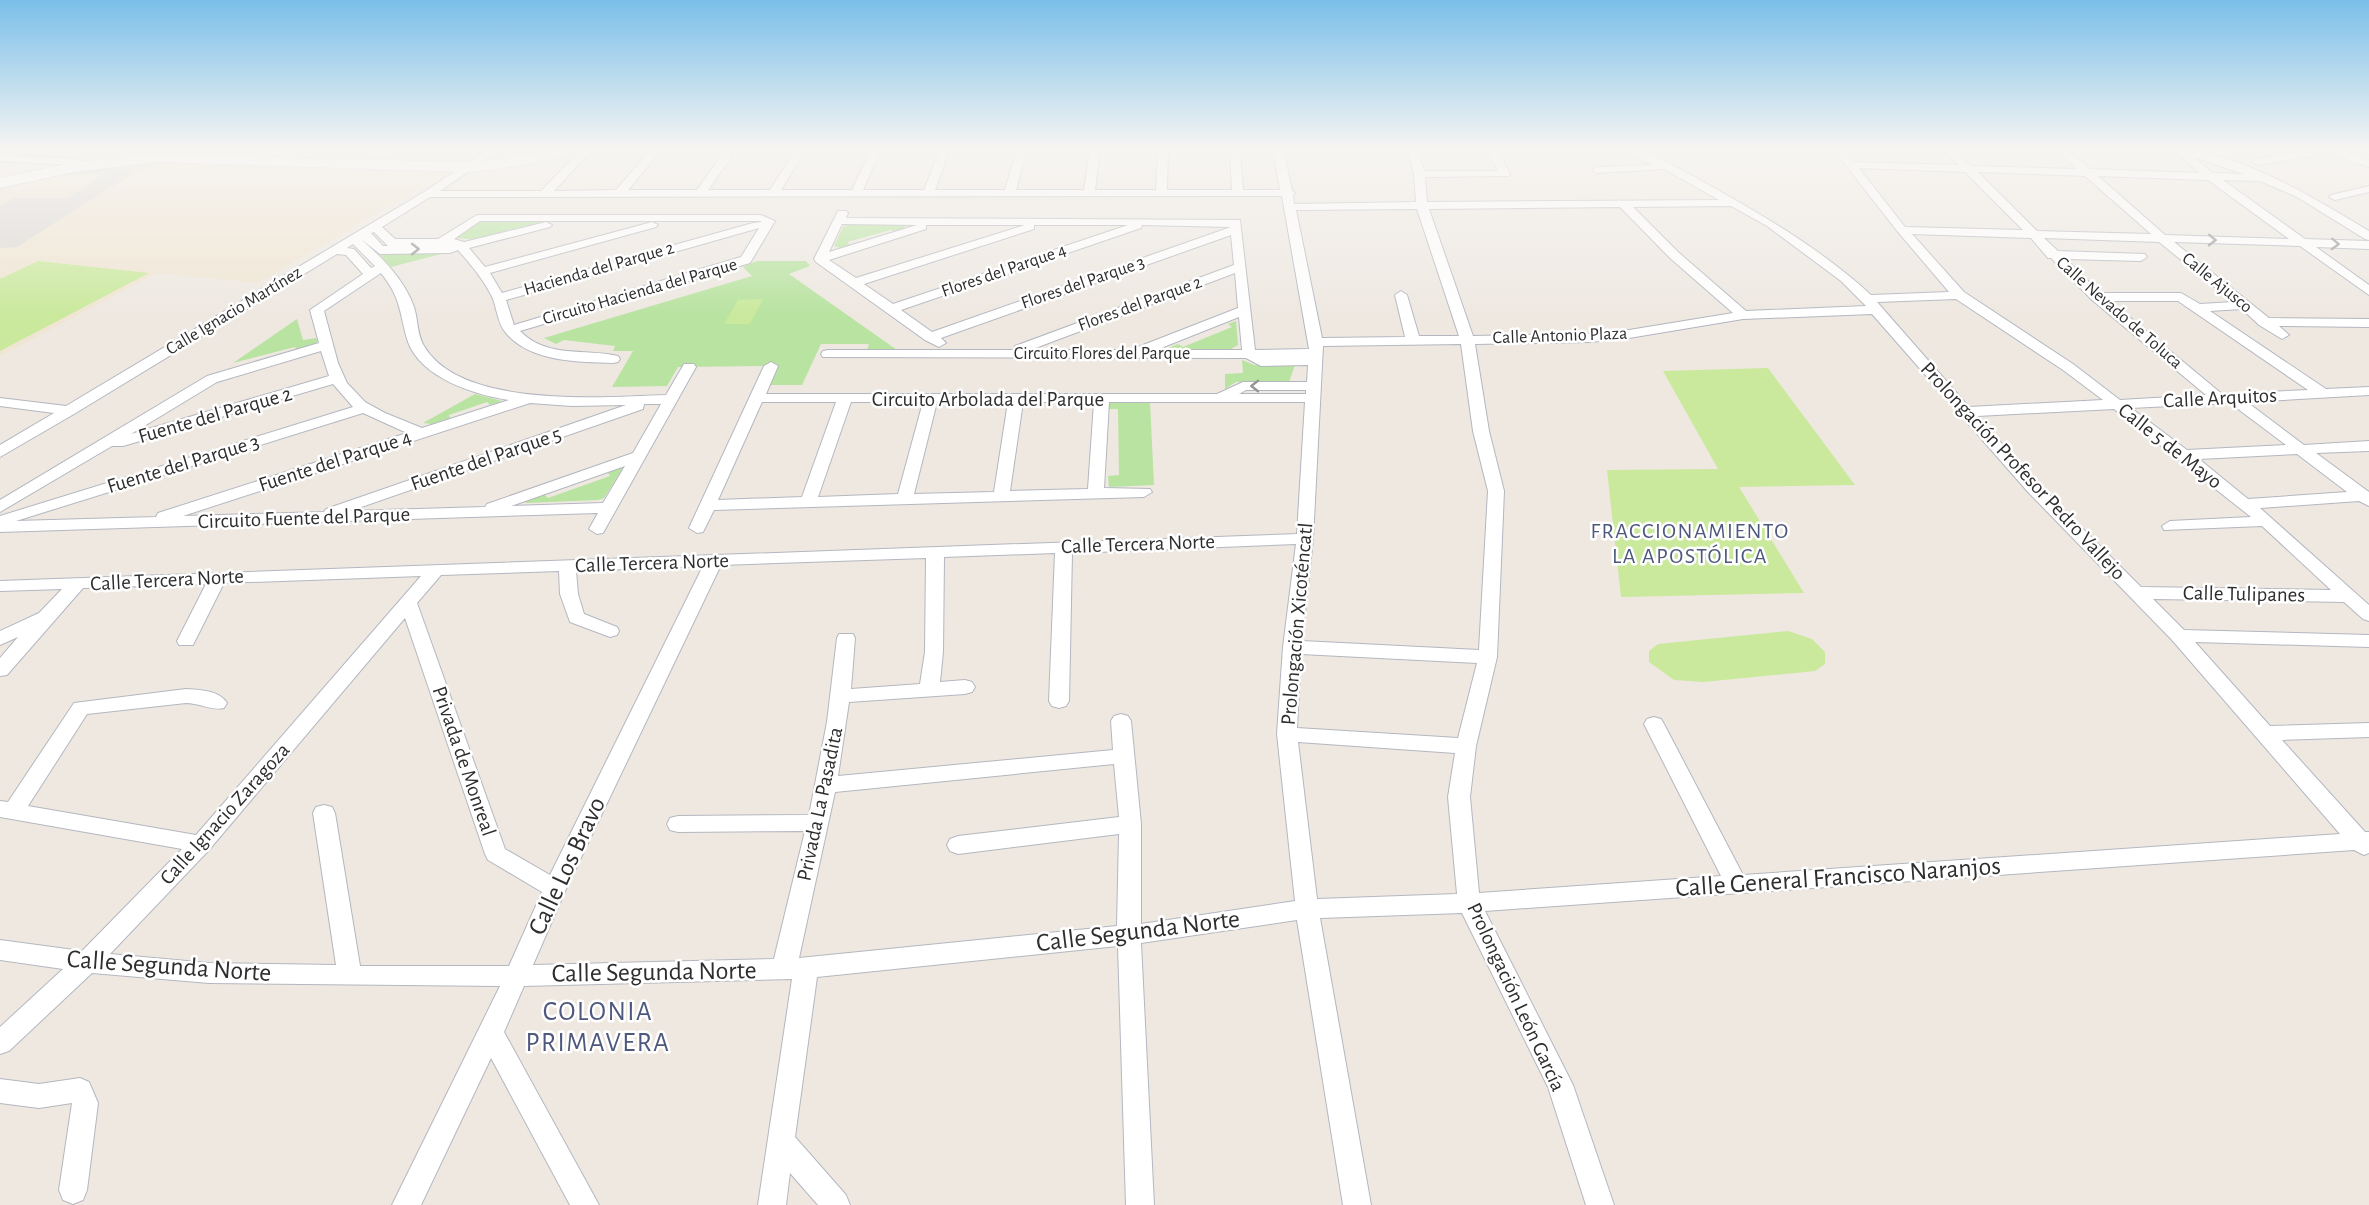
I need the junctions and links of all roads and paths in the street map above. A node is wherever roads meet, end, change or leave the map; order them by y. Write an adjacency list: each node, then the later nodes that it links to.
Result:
1 (409, 205): 21 (street, Calle Ignacio Martínez)
2 (1291, 205): 57 (street, Prolongación Xicoténcatl)
3 (1405, 205): 12 (street)
4 (1499, 205): 12 (street)
5 (1624, 205): 48 (street)
6 (1737, 205): 43 (street, Prolongación Profesor Pedro Vallejo)
7 (1883, 205): 20 (street, Calle 5 de Mayo)
8 (2003, 205): 22 (street, Calle Nevado de Toluca)
9 (2125, 205): 24 (street, Calle Ajusco)
10 (2250, 205): 25 (street)
11 (2318, 205): 23 (street)
12 (1422, 206): 54 (street, Prolongación León García)
13 (574, 218): 14 (street); 26 (street); 28 (street)
14 (676, 218): 15 (street); 35 (street)
15 (769, 221): 42 (street, Hacienda del Parque 2); 51 (street, Circuito Hacienda del Parque)
16 (940, 221): 17 (street); 32 (street); 32 (street)
17 (1046, 221): 18 (street); 37 (street)
18 (1150, 222): 19 (street); 46 (street, Flores del Parque 4)
19 (1236, 229): 34 (street); 53 (street, Flores del Parque 3)
20 (1902, 230): 22 (street); 39 (street, Calle 5 de Mayo)
21 (364, 232): 26 (street); 28 (street, one-way to 28); 29 (street, Calle Ignacio Martínez); 33 (street)
22 (2032, 235): 24 (street); 30 (street, Calle Nevado de Toluca)
23 (2369, 236)
24 (2163, 239): 25 (street, one-way to 25); 44 (street, Calle Ajusco)
25 (2301, 242): 27 (street, one-way to 27); 38 (street)
26 (441, 243): 28 (street)
27 (2369, 245)
28 (461, 246): 35 (street)
29 (334, 250): 36 (street); 81 (street, Calle Ignacio Martínez)
30 (2052, 255): 31 (street); 41 (street, Calle Nevado de Toluca)
31 (2141, 256)
32 (820, 259): 37 (street)
33 (383, 266): 36 (street); 77 (street)
34 (1240, 267): 47 (street); 60 (street, Flores del Parque 2)
35 (483, 271): 42 (street)
36 (370, 274): 56 (street)
37 (854, 283): 46 (street)
38 (2369, 291)
39 (1959, 294): 43 (street); 79 (street, Calle 5 de Mayo)
40 (1401, 296): 55 (street)
41 (2097, 297): 45 (street); 70 (street, Calle Nevado de Toluca)
42 (499, 298): 51 (street)
43 (1872, 305): 48 (street, Calle Antonio Plaza); 82 (street, Prolongación Profesor Pedro Vallejo)
44 (2244, 305): 45 (street); 49 (street, Calle Ajusco)
45 (2195, 308): 69 (street)
46 (892, 309): 53 (street)
47 (1245, 309): 61 (street); 62 (street)
48 (1743, 315): 54 (street, Calle Antonio Plaza)
49 (2264, 321): 50 (street); 52 (street, Calle Ajusco)
50 (2369, 323)
51 (510, 330): 63 (street, Circuito Hacienda del Parque)
52 (2282, 335)
53 (930, 337): 59 (street)
54 (1467, 339): 55 (street, Calle Antonio Plaza); 130 (street, Prolongación León García)
55 (1413, 340): 57 (street, Calle Antonio Plaza)
56 (327, 345): 66 (street); 86 (street)
57 (1315, 352): 62 (street, Circuito Flores del Parque); 67 (street, Prolongación Xicoténcatl)
58 (828, 354): 59 (street, Circuito Flores del Parque)
59 (954, 354): 60 (street, Circuito Flores del Parque)
60 (1007, 354): 61 (street, Circuito Flores del Parque)
61 (1135, 354): 62 (street, Circuito Flores del Parque)
62 (1250, 354)
63 (613, 359)
64 (771, 366): 71 (street)
65 (689, 367): 72 (street)
66 (337, 378): 80 (street); 86 (street, Fuente del Parque 2)
67 (1313, 392): 76 (street, Circuito Arbolada del Parque); 109 (street, Prolongación Xicoténcatl)
68 (2369, 392): 69 (street, Calle Arquitos)
69 (2322, 393): 70 (street, Calle Arquitos)
70 (2224, 397): 79 (street, Calle Arquitos); 85 (street, Calle Nevado de Toluca)
71 (757, 398): 73 (street, Circuito Arbolada del Parque); 97 (street)
72 (664, 399): 77 (street); 89 (street); 101 (street, Fuente del Parque 5)
73 (845, 399): 74 (street, Circuito Arbolada del Parque); 95 (street)
74 (931, 399): 75 (street, Circuito Arbolada del Parque); 94 (street)
75 (1016, 399): 76 (street, Circuito Arbolada del Parque); 92 (street)
76 (1102, 399): 91 (street)
77 (525, 400): 83 (street, Fuente del Parque 4)
78 (0, 402): 81 (street)
79 (2115, 403): 82 (street, Calle Arquitos); 88 (street, Calle 5 de Mayo)
80 (365, 408): 83 (street); 102 (street, Fuente del Parque 3)
81 (69, 411): 87 (street, Calle Ignacio Martínez)
82 (1964, 412): 118 (street, Prolongación Profesor Pedro Vallejo)
83 (421, 433): 104 (street, Fuente del Parque 4)
84 (2369, 446): 85 (street)
85 (2303, 450): 88 (street); 93 (street, Calle Nevado de Toluca)
86 (92, 451): 98 (street)
87 (0, 452)
88 (2184, 455): 96 (street, Calle 5 de Mayo)
89 (638, 456): 99 (street); 100 (street)
90 (1144, 492): 91 (street)
91 (1096, 494): 92 (street)
92 (1001, 497): 94 (street)
93 (2367, 498): 96 (street)
94 (905, 500): 95 (street)
95 (808, 502): 97 (street)
96 (2244, 504): 103 (street, Calle 5 de Mayo)
97 (707, 505): 107 (street)
98 (0, 507)
99 (608, 508): 100 (street, Circuito Fuente del Parque); 108 (street)
100 (476, 513): 101 (street, Circuito Fuente del Parque)
101 (315, 518): 104 (street, Circuito Fuente del Parque)
102 (0, 521)
103 (2266, 521): 105 (street); 119 (street, Calle 5 de Mayo)
104 (145, 523): 106 (street, Circuito Fuente del Parque)
105 (2170, 526)
106 (0, 528)
107 (697, 528)
108 (597, 529)
109 (1305, 539): 110 (street, Calle Tercera Norte); 129 (street, Prolongación Xicoténcatl)
110 (1064, 546): 111 (street, Calle Tercera Norte); 135 (street)
111 (935, 551): 112 (street, Calle Tercera Norte); 133 (street)
112 (715, 560): 113 (street, Calle Tercera Norte); 154 (street, Calle Los Bravo)
113 (567, 566): 114 (street, Calle Tercera Norte); 123 (street)
114 (435, 571): 115 (street, Calle Tercera Norte); 120 (street, Calle Ignacio Zaragoza)
115 (218, 577): 116 (street, Calle Tercera Norte); 127 (street)
116 (77, 584): 117 (street, Calle Tercera Norte); 121 (street)
117 (0, 586)
118 (2139, 593): 119 (street, Calle Tulipanes); 124 (street, Prolongación Profesor Pedro Vallejo)
119 (2349, 596): 122 (street, Calle 5 de Mayo)
120 (409, 604): 150 (street, Calle Ignacio Zaragoza); 154 (street, Privada de Monreal)
121 (48, 614): 126 (street); 131 (street)
122 (2369, 615)
123 (610, 631)
124 (2179, 636): 128 (street); 140 (street, Prolongación Profesor Pedro Vallejo)
125 (846, 638): 134 (street, Privada La Pasadita)
126 (0, 639)
127 (186, 641)
128 (2369, 641)
129 (1292, 647): 130 (street); 141 (street, Prolongación Xicoténcatl)
130 (1488, 657): 142 (street, Prolongación León García)
131 (0, 670)
132 (965, 687): 133 (street)
133 (929, 690): 134 (street)
134 (842, 696): 144 (street, Privada La Pasadita)
135 (1059, 702)
136 (217, 703): 145 (street)
137 (1121, 721): 143 (street)
138 (1654, 724): 153 (street)
139 (2369, 730): 140 (street)
140 (2265, 733): 151 (street, Prolongación Profesor Pedro Vallejo)
141 (1287, 734): 142 (street); 156 (street, Prolongación Xicoténcatl)
142 (1466, 746): 155 (street, Prolongación León García)
143 (1124, 756): 144 (street); 149 (street)
144 (825, 785): 147 (street, Privada La Pasadita)
145 (7, 809): 150 (street)
146 (324, 813): 161 (street)
147 (818, 823): 148 (street); 160 (street, Privada La Pasadita)
148 (678, 824)
149 (1131, 824): 152 (street); 157 (street)
150 (201, 844): 159 (street, Calle Ignacio Zaragoza)
151 (2365, 844): 153 (street, Calle General Francisco Naranjos)
152 (958, 845)
153 (1736, 884): 155 (street, Calle General Francisco Naranjos)
154 (555, 889): 162 (street, Calle Los Bravo)
155 (1469, 903): 156 (street, Calle General Francisco Naranjos); 174 (street, Prolongación León García)
156 (1307, 909): 157 (street, Calle Segunda Norte); 173 (street, Prolongación Xicoténcatl)
157 (1129, 935): 160 (street, Calle Segunda Norte); 172 (street)
158 (0, 950): 159 (street, Calle Segunda Norte)
159 (87, 962): 161 (street, Calle Segunda Norte); 164 (street, Calle Ignacio Zaragoza)
160 (795, 969): 162 (street, Calle Segunda Norte); 166 (street, Privada La Pasadita)
161 (350, 976): 162 (street, Calle Segunda Norte)
162 (515, 976): 163 (street, Calle Los Bravo)
163 (491, 1033): 168 (street, Calle Los Bravo); 169 (street)
164 (0, 1043)
165 (0, 1091): 167 (street)
166 (780, 1140): 170 (street, Privada La Pasadita); 171 (street)
167 (73, 1190)
168 (406, 1205)
169 (585, 1205)
170 (772, 1205)
171 (836, 1205)
172 (1140, 1205)
173 (1357, 1205)
174 (1600, 1205)

